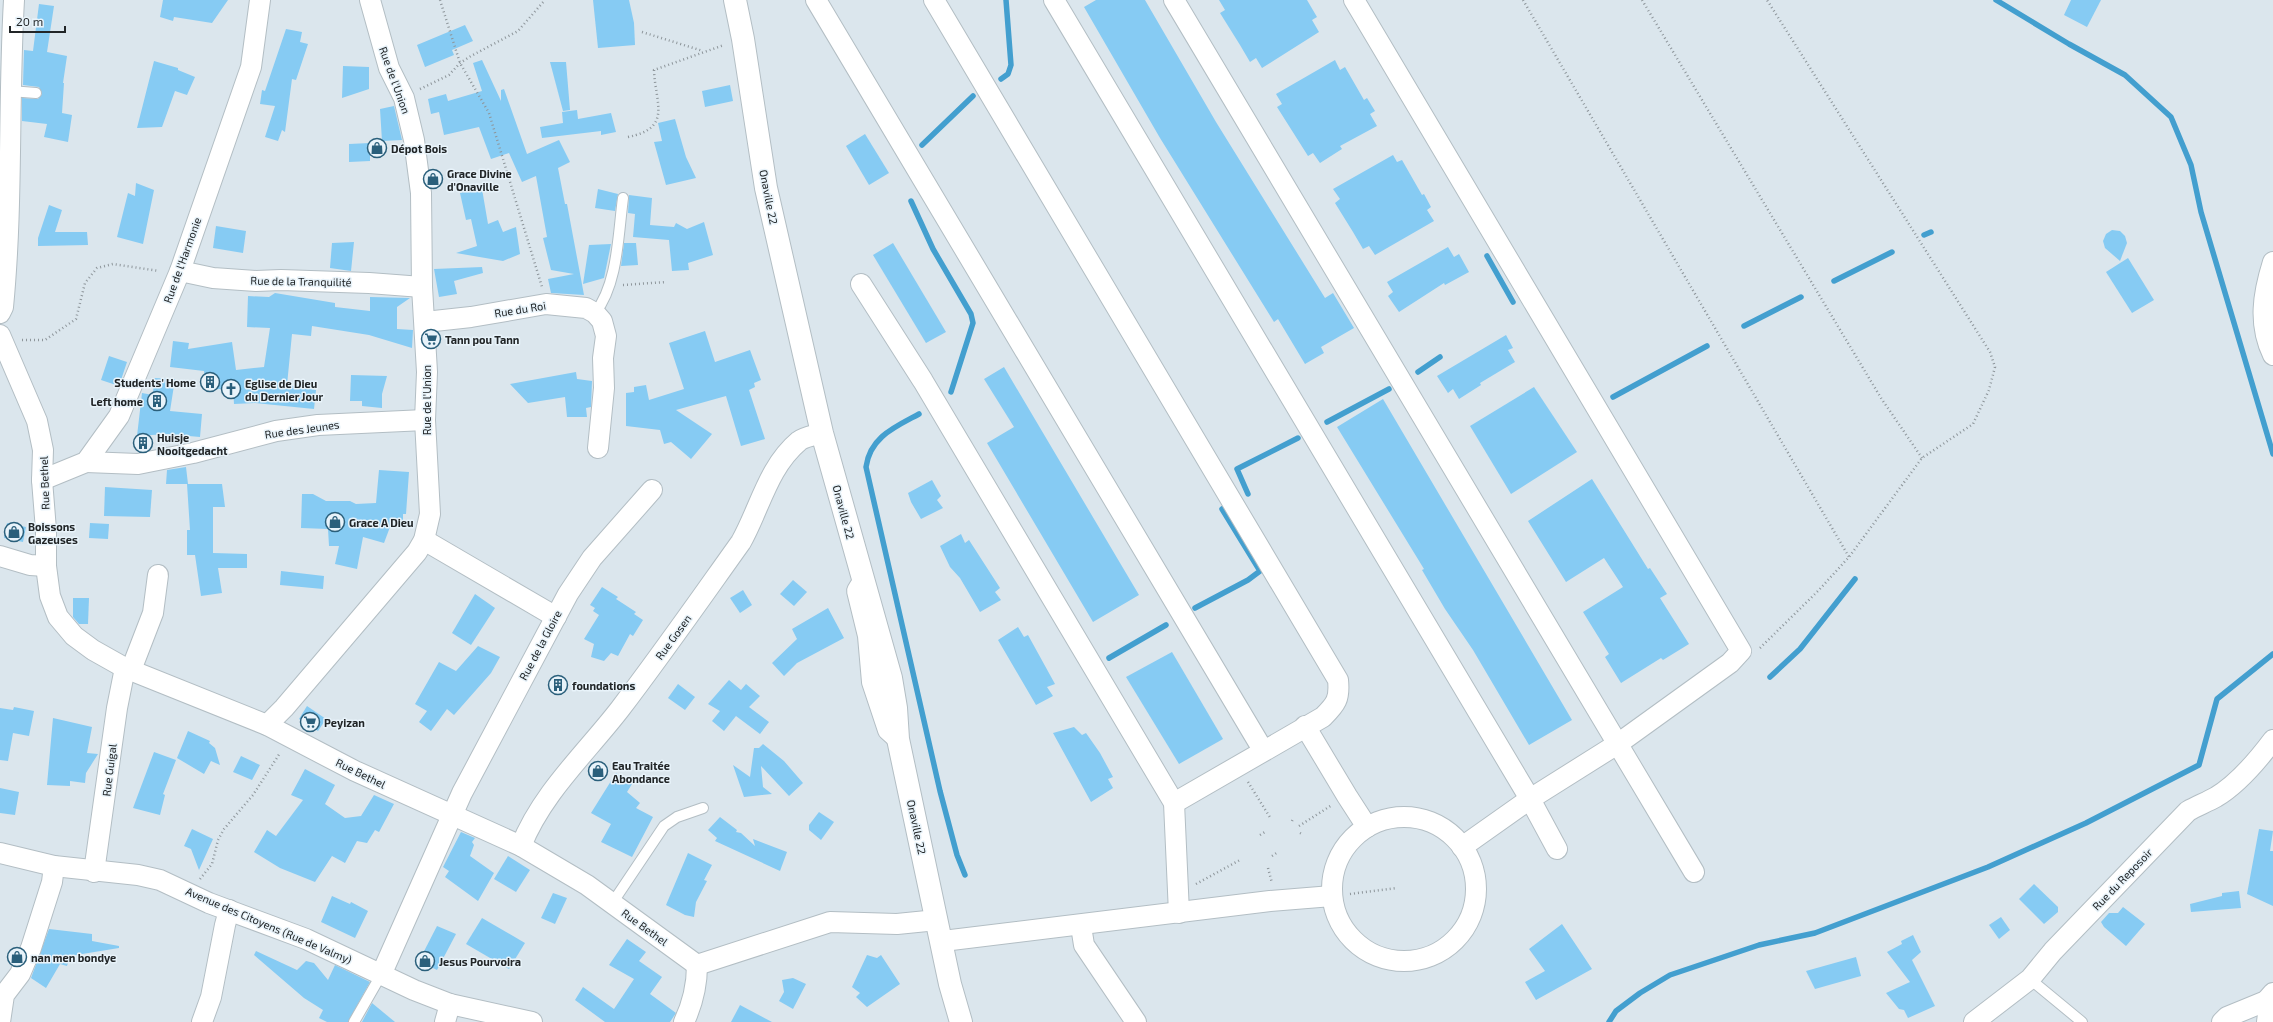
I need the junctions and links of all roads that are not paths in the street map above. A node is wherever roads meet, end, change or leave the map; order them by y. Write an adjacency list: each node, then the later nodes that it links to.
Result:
1 (14, 0): 10 (street)
2 (260, 0): 14 (street, Rue de l'Harmonie)
3 (370, 0): 16 (street, Rue de l'Union)
4 (735, 0): 23 (street, Onaville 22)
5 (816, 0): 38 (street)
6 (934, 0): 35 (street)
7 (1054, 0): 39 (street)
8 (1174, 0): 37 (street)
9 (1354, 0): 37 (street)
10 (10, 91): 11 (lane); 17 (street)
11 (36, 93)
12 (623, 198): 18 (lane)
13 (2273, 262): 21 (street)
14 (180, 271): 16 (street, Rue de la Tranquilité); 25 (street, Rue de l'Harmonie)
15 (861, 284): 40 (street)
16 (422, 287): 19 (street, Rue de l'Union)
17 (0, 313)
18 (595, 313): 19 (street, Rue du Roi); 24 (street)
19 (424, 322): 22 (street, Rue de l'Union)
20 (7, 338): 26 (street, Rue Bethel)
21 (2273, 355)
22 (425, 420): 25 (street, Rue des Jeunes); 28 (street, Rue de l'Union)
23 (822, 433): 44 (street, Rue Gosen); 55 (street, Onaville 22)
24 (598, 448)
25 (86, 462): 26 (street)
26 (42, 480): 30 (street, Rue Bethel)
27 (652, 490): 32 (street, Rue de la Gloire)
28 (424, 540): 32 (street); 34 (street, Rue de l'Union)
29 (0, 556): 30 (street)
30 (46, 566): 33 (street, Rue Bethel)
31 (158, 575): 33 (street, Rue Guigal)
32 (556, 617): 42 (street, Rue de la Gloire)
33 (128, 669): 34 (street, Rue Bethel); 49 (street, Rue Guigal)
34 (267, 725): 42 (street, Rue Bethel)
35 (1305, 726): 38 (street); 43 (street)
36 (2273, 740): 60 (street, Rue du Reposoir)
37 (1619, 743): 39 (street); 50 (street)
38 (1263, 750): 40 (street)
39 (1530, 799): 45 (street); 46 (street)
40 (1174, 803): 54 (street)
41 (703, 808): 52 (lane)
42 (452, 816): 44 (street, Rue Bethel); 59 (street, Rue de la Gloire)
43 (1367, 826): 45 (street); 51 (street)
44 (521, 846): 52 (street, Rue Bethel)
45 (1462, 847): 51 (street)
46 (1557, 849)
47 (0, 853): 48 (street, Avenue des Citoyens (Rue de Valmy))
48 (54, 866): 49 (street, Avenue des Citoyens (Rue de Valmy)); 63 (street)
49 (94, 872): 53 (street, Avenue des Citoyens (Rue de Valmy))
50 (1694, 872)
51 (1332, 896): 54 (street)
52 (613, 902): 58 (street, Rue Bethel)
53 (229, 910): 59 (street, Avenue des Citoyens (Rue de Valmy)); 64 (street)
54 (1179, 913): 56 (street)
55 (937, 920): 57 (street, Onaville 22); 58 (street)
56 (1081, 926): 57 (street); 69 (street)
57 (943, 941): 68 (street, Onaville 22)
58 (697, 965): 67 (street)
59 (381, 975): 62 (street, Avenue des Citoyens (Rue de Valmy)); 65 (lane)
60 (2030, 979): 70 (street, Rue du Reposoir); 71 (lane)
61 (2269, 997): 72 (street); 73 (street)
62 (448, 1013): 66 (street, Avenue des Citoyens (Rue de Valmy))
63 (0, 1022)
64 (202, 1022)
65 (354, 1022)
66 (532, 1022)
67 (684, 1022)
68 (961, 1022)
69 (1136, 1022)
70 (1974, 1022)
71 (2082, 1022)
72 (2222, 1022)
73 (2266, 1022)

